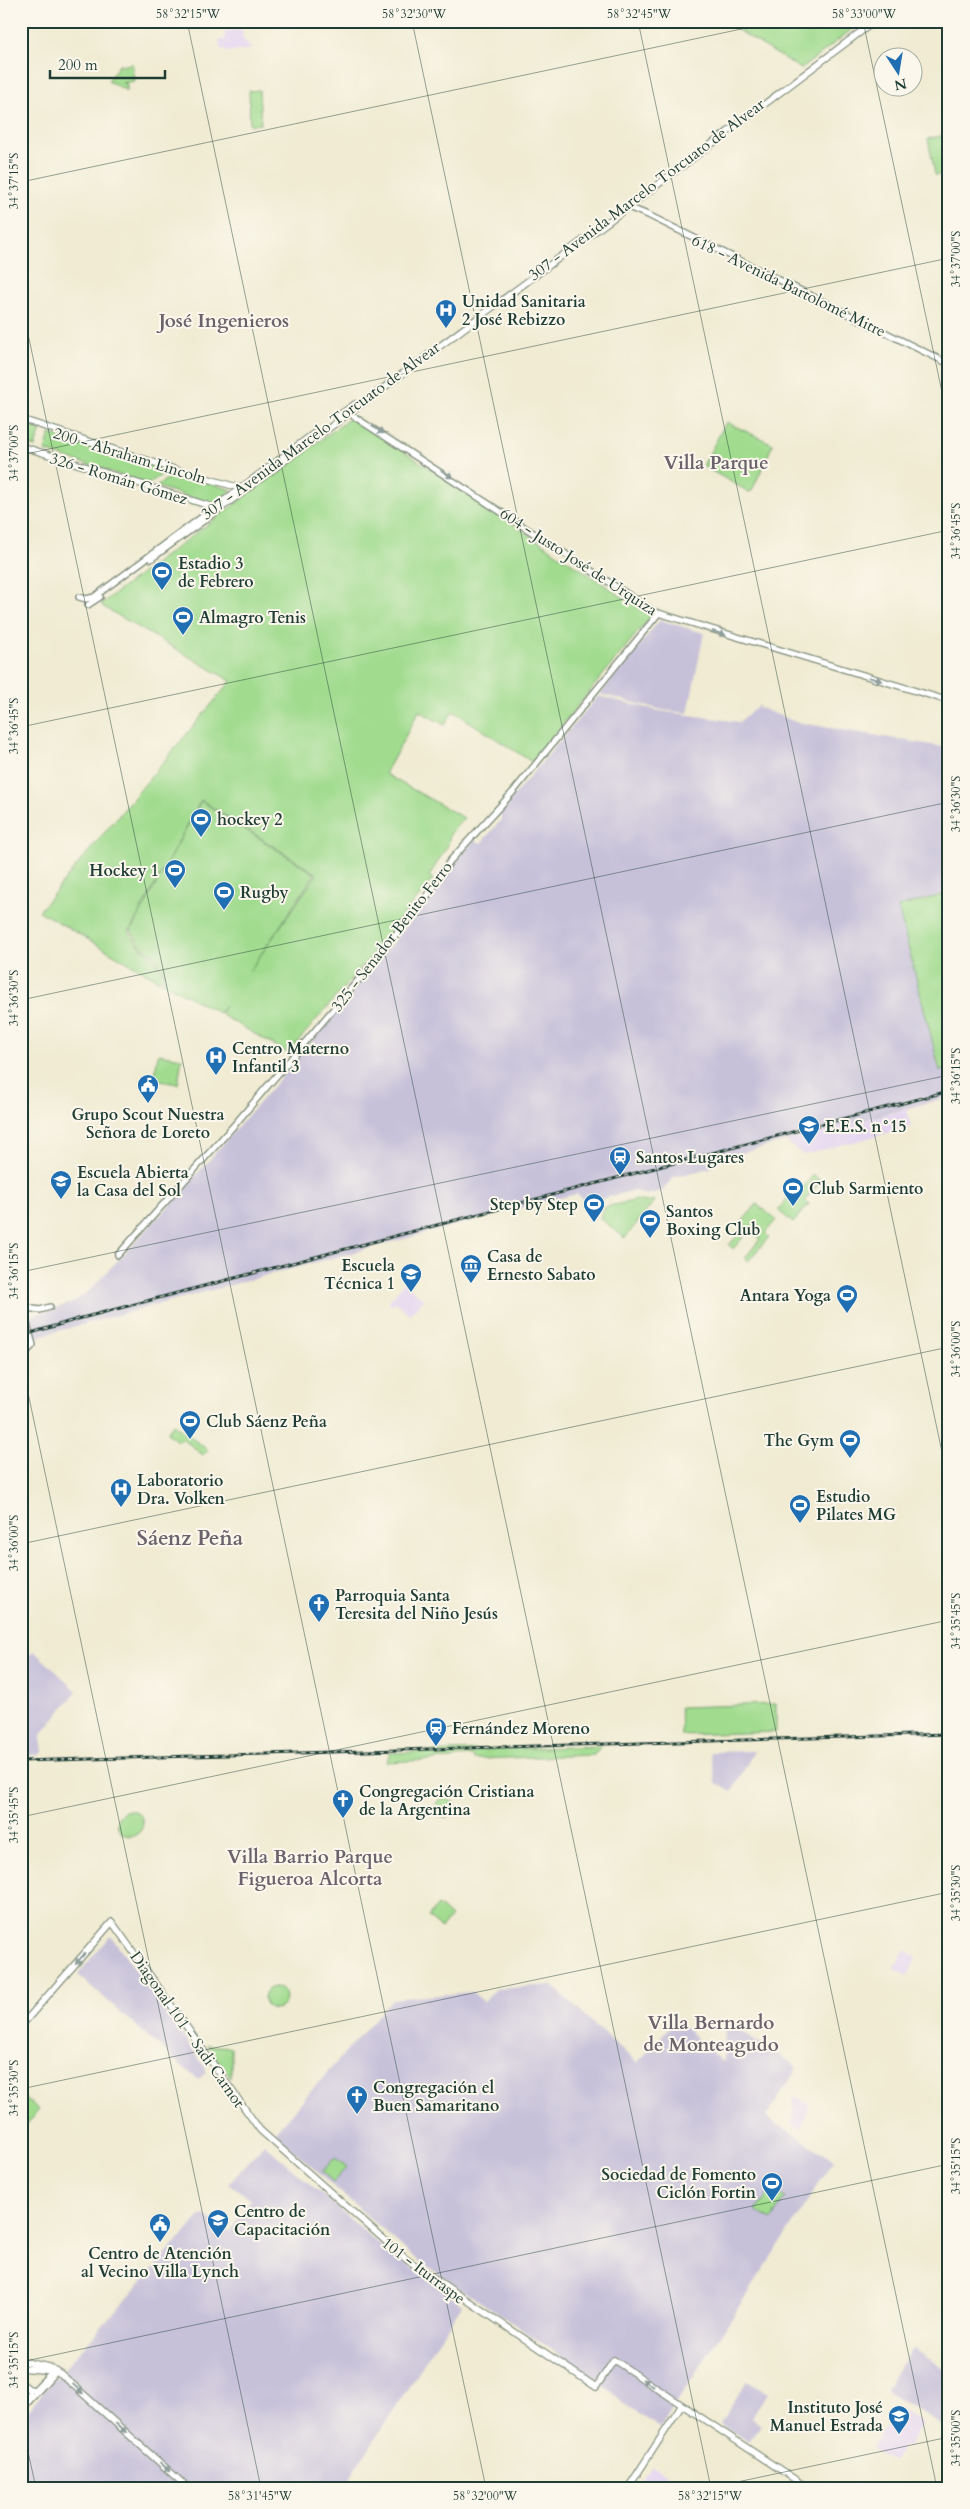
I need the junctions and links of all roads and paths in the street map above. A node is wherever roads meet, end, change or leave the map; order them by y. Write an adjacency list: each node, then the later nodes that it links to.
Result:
1 (871, 21): 3 (main road, 307 - Avenida Marcelo Torcuato de Alvear)
2 (875, 21): 3 (main road, 307 - Avenida Marcelo Torcuato de Alvear)
3 (627, 207): 4 (main road, 618 - Avenida Bartolomé Mitre); 5 (main road, 307 - Avenida Marcelo Torcuato de Alvear)
4 (949, 364)
5 (347, 412): 8 (main road, 307 - Avenida Marcelo Torcuato de Alvear); 9 (main road, 307 - Avenida Marcelo Torcuato de Alvear); 12 (main road, 604 - Justo José de Urquiza, one-way to 12)
6 (21, 419): 8 (main road, 200 - Abraham Lincoln)
7 (21, 446): 9 (main road, 326 - Román Gómez)
8 (240, 488): 9 (main road, 307 - Avenida Marcelo Torcuato de Alvear)
9 (215, 510): 10 (main road, 307 - Avenida Marcelo Torcuato de Alvear); 11 (main road, 307 - Avenida Marcelo Torcuato de Alvear)
10 (79, 597)
11 (88, 605)
12 (658, 614): 13 (main road, 604 - Justo José de Urquiza, one-way to 13); 14 (main road, 325 - Senador Benito Ferro)
13 (949, 701)
14 (118, 1255)
15 (50, 1307): 16 (main road)
16 (21, 1358)
17 (21, 2026): 18 (main road, Diagonal 101 - Sadi Carnot, one-way to 17)
18 (265, 2135): 25 (main road, 101 - Iturraspe, one-way to 18)
19 (21, 2361): 21 (main road)
20 (21, 2369): 21 (main road)
21 (56, 2371): 23 (main road); 26 (main road); 29 (main road, one-way to 29)
22 (21, 2383): 23 (main road)
23 (31, 2391): 24 (main road)
24 (21, 2404)
25 (682, 2405): 27 (main road); 28 (main road)
26 (21, 2410)
27 (693, 2413): 28 (main road); 31 (main road)
28 (675, 2416): 30 (main road)
29 (188, 2488)
30 (628, 2488)
31 (808, 2488)

